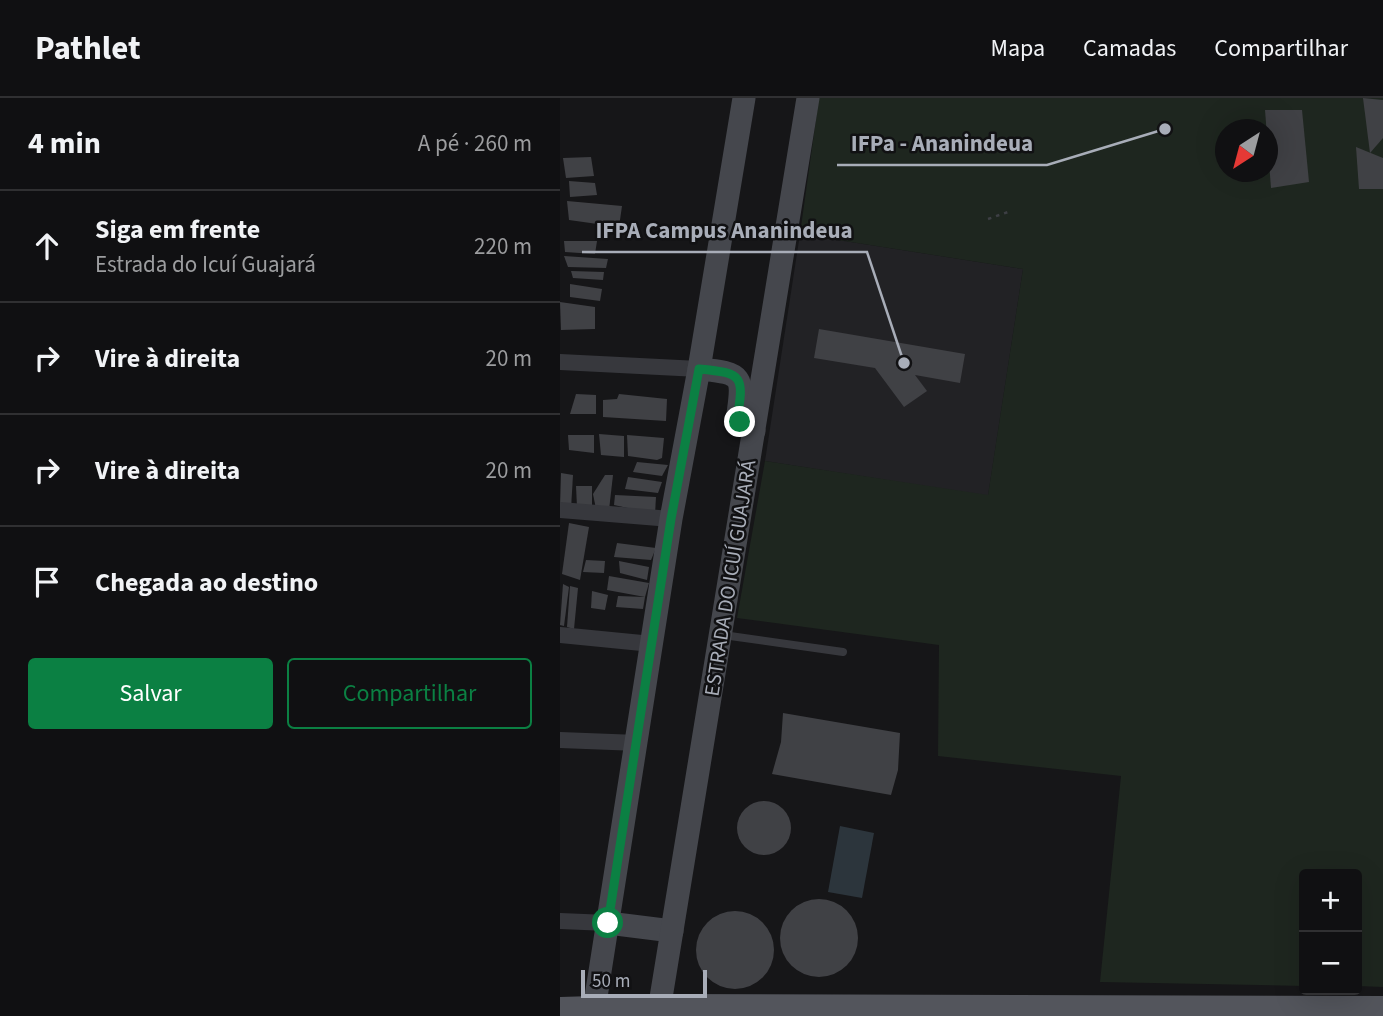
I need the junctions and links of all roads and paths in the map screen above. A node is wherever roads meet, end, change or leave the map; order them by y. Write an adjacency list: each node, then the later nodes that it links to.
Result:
1 (744, 98): 6 (main road)
2 (808, 98): 7 (main road, ESTRADA DO ICUÍ GUAJARÁ)
3 (1008, 212): 4 (path)
4 (988, 219)
5 (560, 362): 6 (street)
6 (699, 369): 7 (main road); 9 (main road)
7 (754, 431): 11 (main road, ESTRADA DO ICUÍ GUAJARÁ)
8 (560, 510): 9 (street)
9 (671, 519): 12 (main road)
10 (560, 635): 12 (street)
11 (720, 635): 13 (lane); 18 (main road, ESTRADA DO ICUÍ GUAJARÁ)
12 (652, 644): 15 (main road)
13 (844, 652)
14 (560, 740): 15 (street)
15 (638, 743): 17 (main road)
16 (560, 921): 17 (street)
17 (608, 923): 18 (main road); 22 (main road)
18 (672, 930): 21 (main road, ESTRADA DO ICUÍ GUAJARÁ)
19 (1383, 1009): 23 (main road)
20 (560, 1010): 22 (main road)
21 (658, 1011): 22 (main road); 23 (main road)
22 (593, 1013)
23 (1030, 1013)

